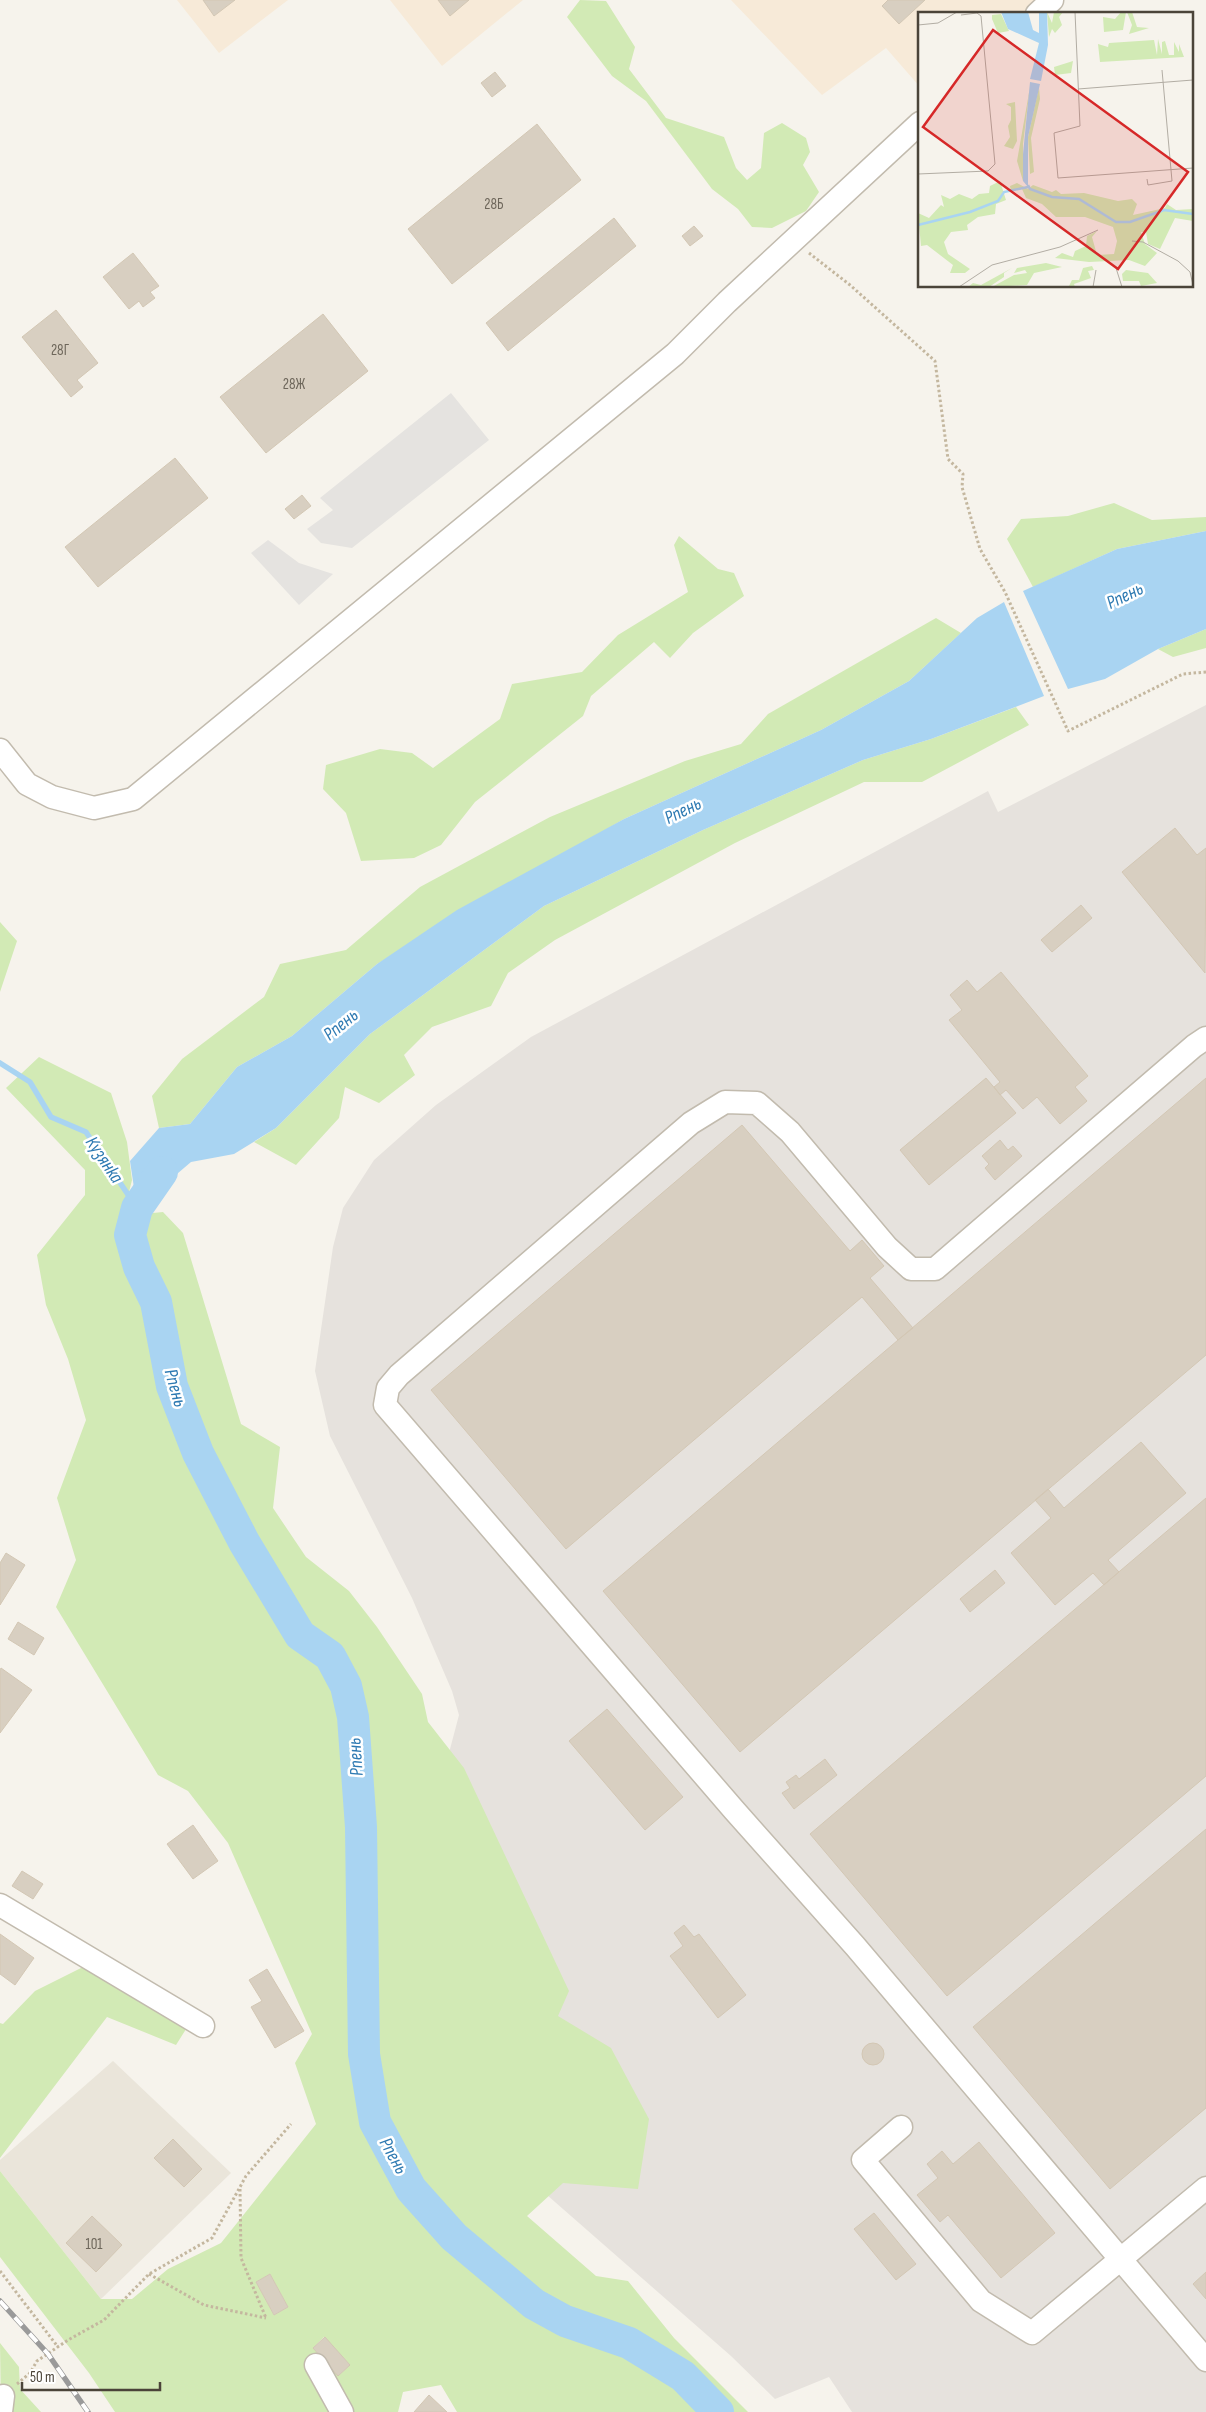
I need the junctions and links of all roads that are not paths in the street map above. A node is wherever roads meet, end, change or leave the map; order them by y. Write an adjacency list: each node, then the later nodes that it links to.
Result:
1 (1052, 0): 2 (lane)
2 (1039, 12)
3 (918, 125): 4 (lane)
4 (0, 750)
5 (1206, 1038): 10 (lane)
6 (0, 1905): 7 (lane)
7 (203, 2026)
8 (902, 2127): 10 (lane)
9 (1206, 2188): 10 (lane)
10 (1121, 2261): 11 (lane)
11 (1206, 2360)
12 (316, 2365): 13 (lane)
13 (342, 2412)

